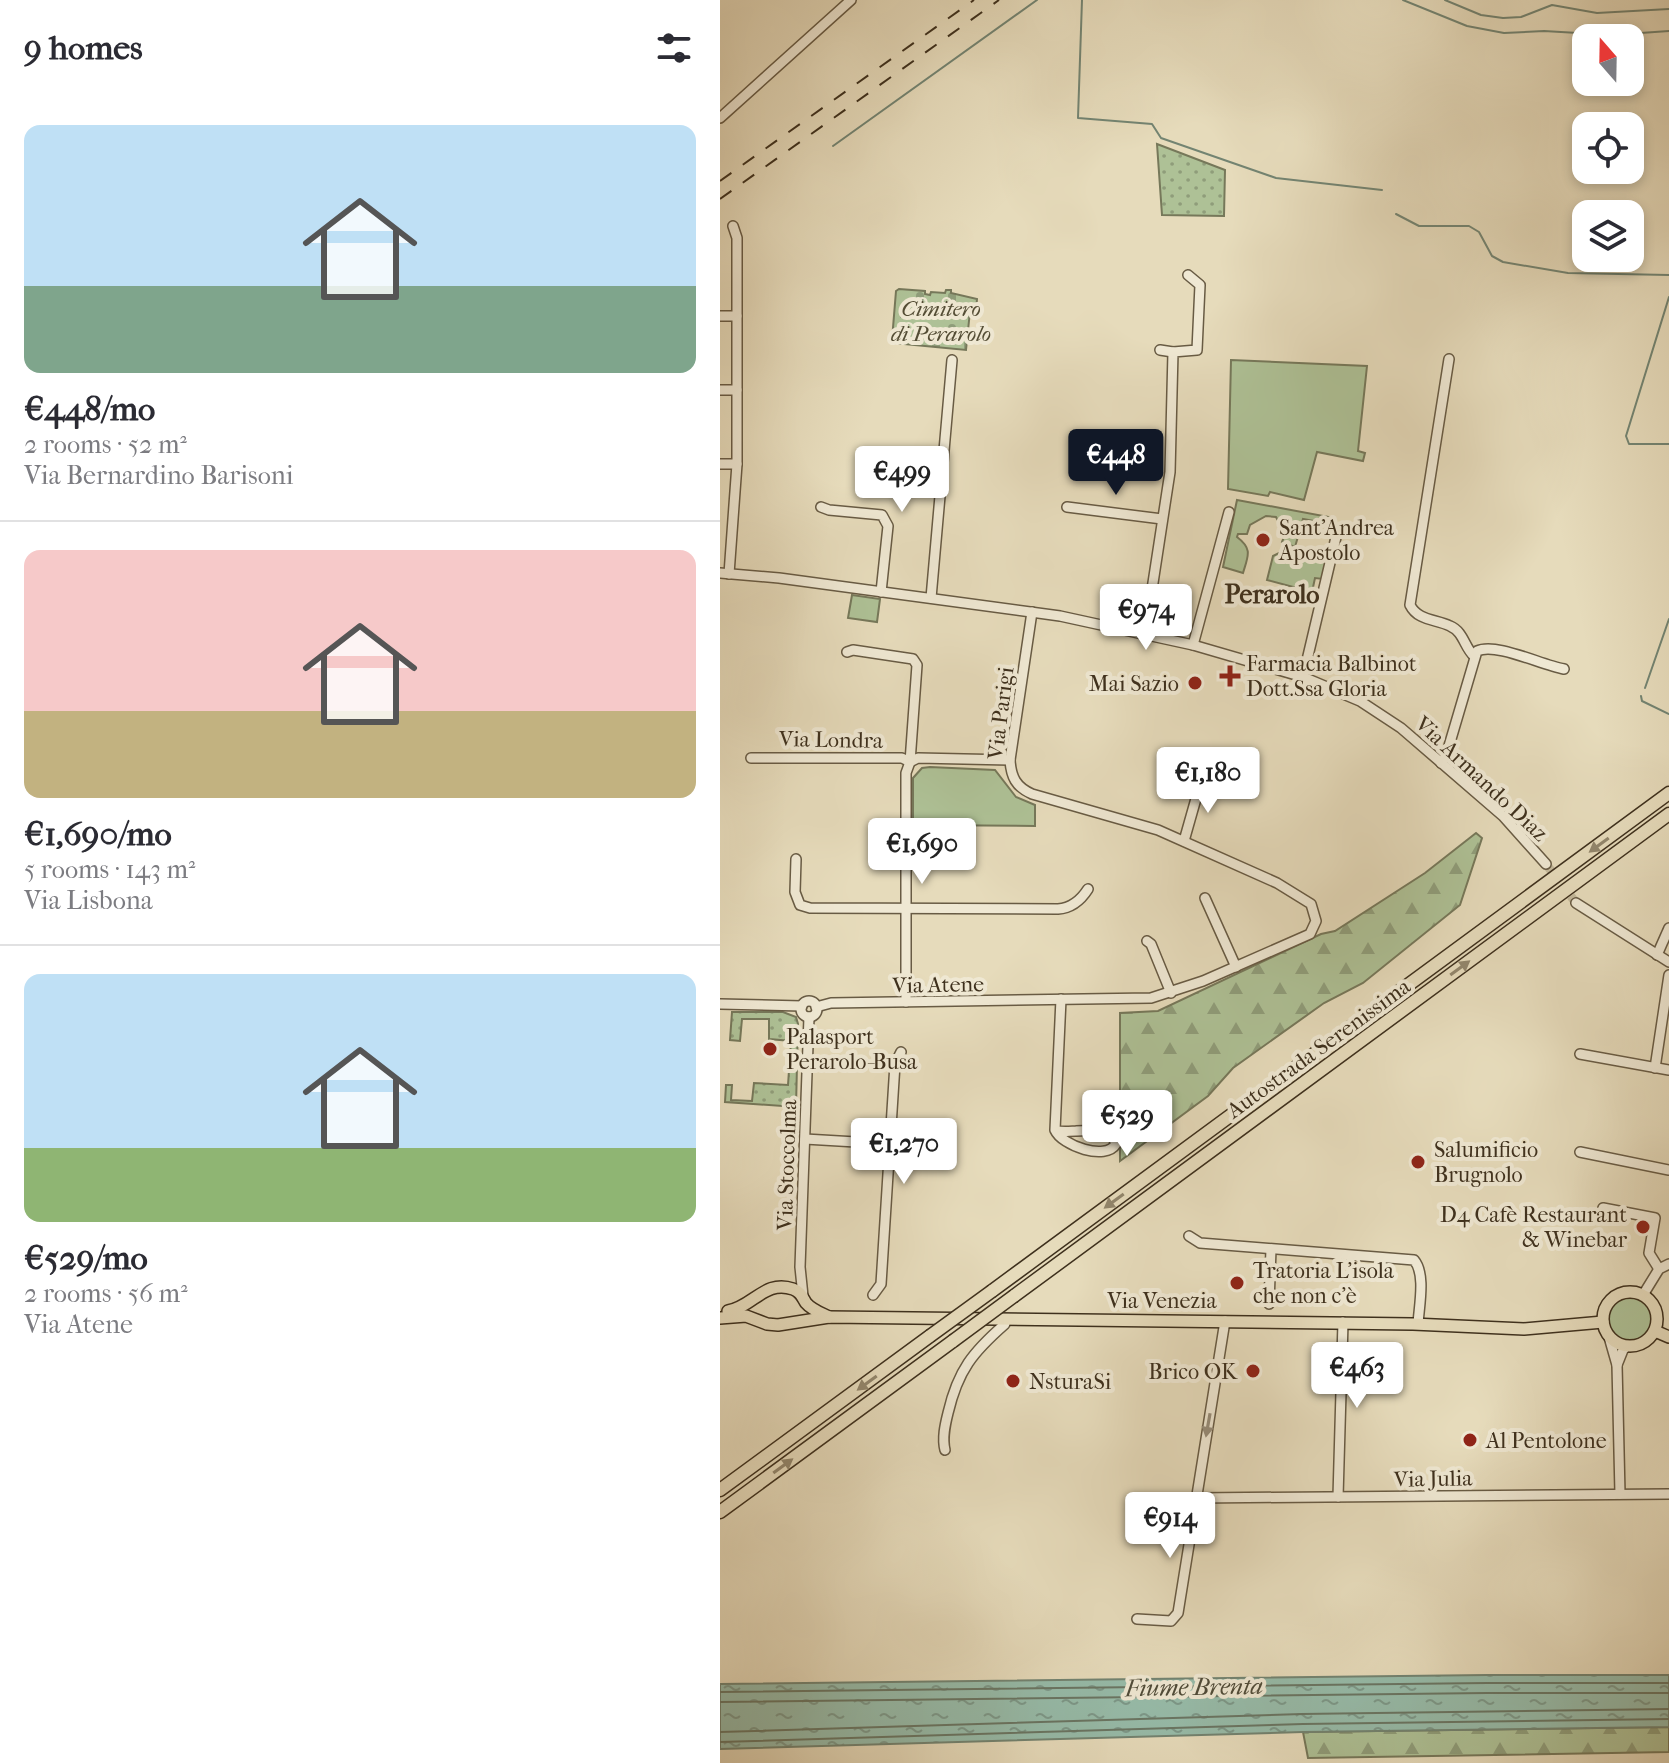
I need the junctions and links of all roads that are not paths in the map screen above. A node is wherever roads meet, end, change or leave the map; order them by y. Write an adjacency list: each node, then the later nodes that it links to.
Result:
1 (851, 0): 2 (street)
2 (720, 118)
3 (733, 226): 6 (street)
4 (1188, 275): 8 (street)
5 (720, 316): 6 (street)
6 (737, 316): 12 (street)
7 (1160, 350): 8 (street)
8 (1173, 352): 18 (street)
9 (1449, 359): 27 (street)
10 (952, 360): 22 (street)
11 (720, 390): 12 (street)
12 (737, 390): 14 (street)
13 (720, 464): 14 (street)
14 (737, 464): 20 (street)
15 (821, 507): 21 (street)
16 (1067, 507): 18 (street)
17 (1229, 512): 25 (street)
18 (1162, 519): 24 (street)
19 (1337, 533): 29 (street)
20 (725, 573): 21 (street, Via Armando Diaz)
21 (881, 592): 22 (street, Via Armando Diaz)
22 (931, 598): 23 (street, Via Armando Diaz)
23 (1032, 612): 24 (street, Via Armando Diaz); 31 (street, Via Parigi)
24 (1145, 635): 25 (street, Via Armando Diaz)
25 (1193, 645): 29 (street, Via Armando Diaz)
26 (847, 652): 32 (street, Via Londra)
27 (1474, 656): 28 (street); 33 (street)
28 (1564, 669)
29 (1303, 677): 33 (street, Via Armando Diaz)
30 (751, 758): 32 (street, Via Londra)
31 (1010, 760): 32 (street, Via Londra); 37 (street, Via Parigi)
32 (910, 762): 43 (street)
33 (1441, 763): 39 (street, Via Armando Diaz)
34 (1201, 781): 37 (street)
35 (1669, 793): 95 (highway, Autostrada Serenissima, one-way to 95, bridge)
36 (1669, 814): 100 (highway, Autostrada Serenissima, one-way to 36, bridge)
37 (1184, 841): 44 (street, Via Parigi)
38 (796, 859): 43 (street)
39 (1546, 864)
40 (1088, 889): 43 (street)
41 (1205, 898): 49 (street)
42 (1576, 903): 47 (street)
43 (906, 908): 53 (street)
44 (1316, 917): 49 (street, Via Atene)
45 (1669, 928): 47 (street)
46 (1147, 941): 51 (street)
47 (1657, 955): 48 (street)
48 (1669, 962)
49 (1236, 967): 51 (street, Via Atene)
50 (1669, 975): 60 (street)
51 (1171, 993): 52 (street, Via Atene)
52 (1061, 999): 53 (street, Via Atene); 62 (street)
53 (906, 1002): 56 (street, Via Atene)
54 (720, 1004): 55 (street, Via Atene)
55 (802, 1006): 56 (street, Via Atene); 57 (street)
56 (816, 1007): 57 (street)
57 (809, 1017): 63 (street, Via Stoccolma)
58 (901, 1052): 64 (street)
59 (1580, 1054): 60 (street)
60 (1655, 1068): 61 (street)
61 (1669, 1070)
62 (1055, 1130): 62 (street)
63 (805, 1139): 64 (street); 71 (street, Via Stoccolma)
64 (890, 1144): 74 (street)
65 (1580, 1152): 66 (street)
66 (1669, 1170)
67 (1603, 1208): 72 (street)
68 (1189, 1236): 69 (street)
69 (1271, 1249): 78 (street); 88 (street)
70 (1669, 1264): 72 (street)
71 (800, 1267): 73 (street); 76 (street, Via Stoccolma)
72 (1659, 1269): 75 (street)
73 (781, 1288): 76 (main road); 77 (main road)
74 (873, 1295)
75 (1643, 1295): 87 (main road); 89 (main road)
76 (805, 1299): 80 (main road); 85 (main road)
77 (754, 1301): 79 (main road); 82 (main road)
78 (1269, 1304)
79 (720, 1311)
80 (829, 1317): 83 (main road, Via Venezia); 85 (main road, Via Venezia)
81 (720, 1318): 82 (main road)
82 (759, 1320): 85 (main road)
83 (1005, 1320): 84 (main road, Via Venezia); 94 (street)
84 (1225, 1321): 86 (main road, Via Venezia); 99 (street, one-way to 99)
85 (797, 1322)
86 (1343, 1322): 88 (main road, Via Venezia); 98 (street)
87 (1603, 1322): 88 (main road, Via Venezia); 90 (main road)
88 (1418, 1324)
89 (1655, 1331): 91 (main road); 92 (main road)
90 (1609, 1337): 92 (main road); 93 (street)
91 (1669, 1337)
92 (1627, 1346): 93 (street)
93 (1617, 1365): 96 (street)
94 (945, 1450)
95 (720, 1490)
96 (1620, 1494): 97 (street, Via Julia); 98 (street, Via Julia)
97 (1669, 1494)
98 (1338, 1497): 99 (street, Via Julia)
99 (1197, 1498): 101 (street)
100 (720, 1512)
101 (1137, 1619)

